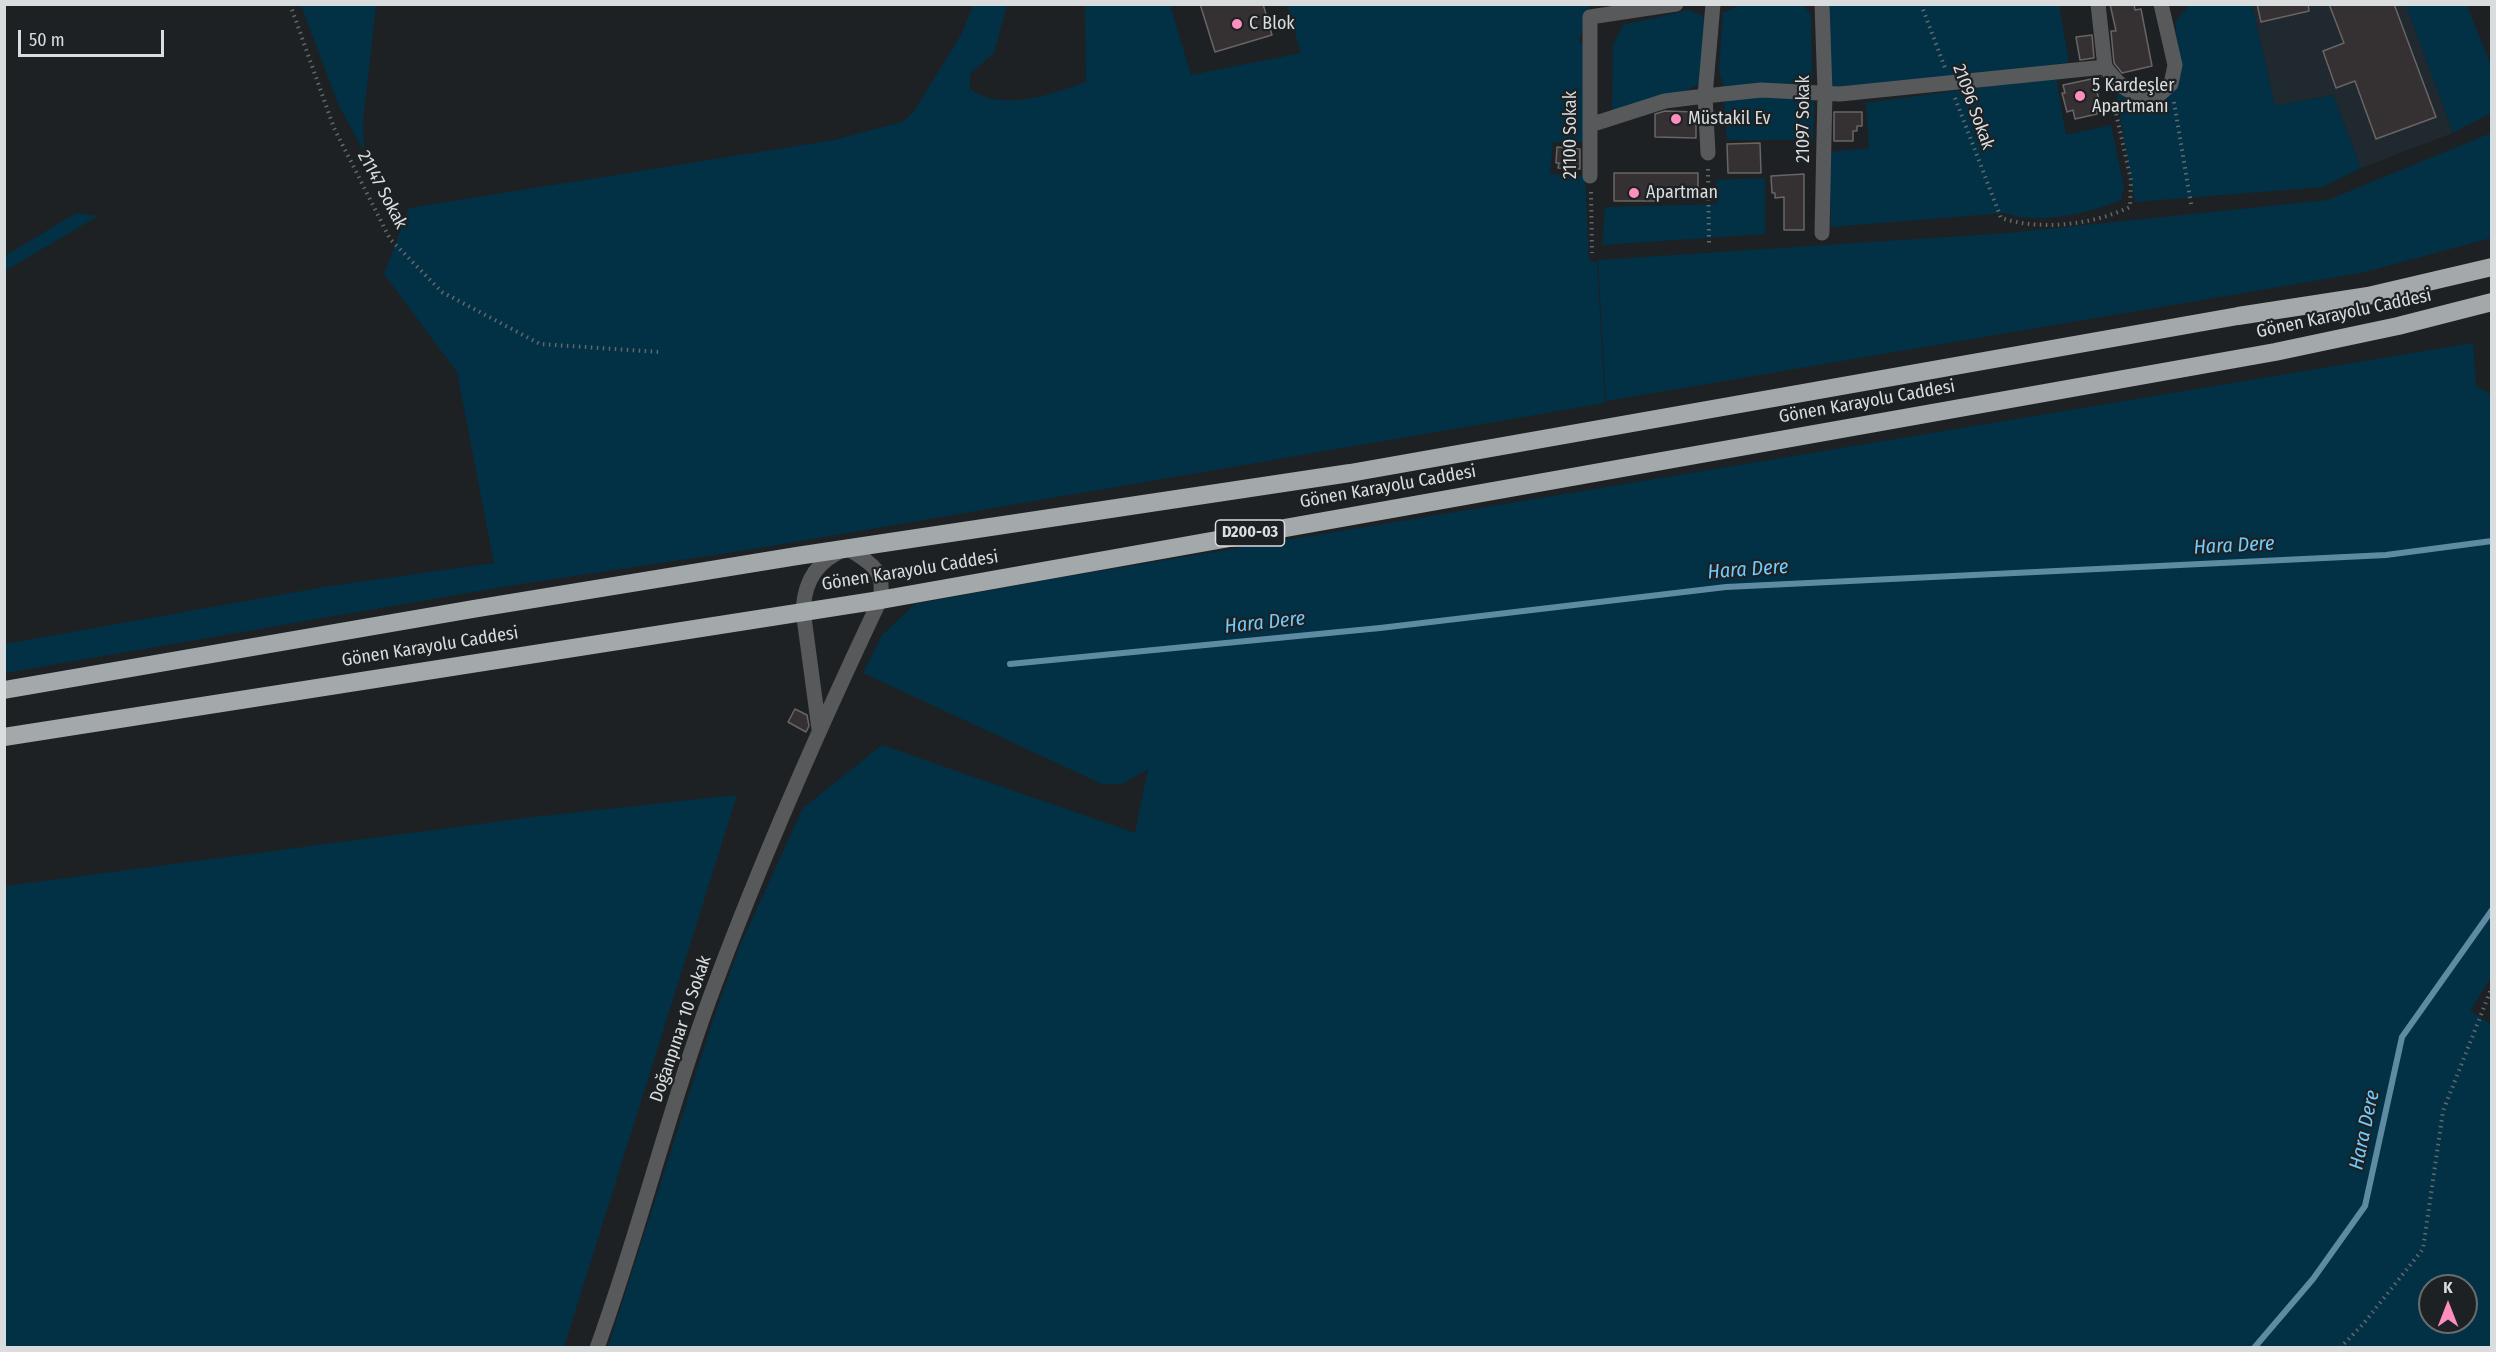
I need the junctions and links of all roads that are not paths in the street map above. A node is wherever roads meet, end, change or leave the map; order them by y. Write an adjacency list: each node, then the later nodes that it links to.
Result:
1 (1676, 4): 9 (street, 21100 Sokak)
2 (1713, 4): 8 (street)
3 (1822, 4): 7 (street, 21097 Sokak)
4 (2098, 4): 6 (street)
5 (2161, 4): 6 (street)
6 (2105, 67): 7 (street)
7 (1825, 92): 8 (street); 12 (street, 21097 Sokak)
8 (1706, 96): 9 (street); 10 (street)
9 (1590, 125): 11 (street, 21100 Sokak)
10 (1708, 153)
11 (1590, 176)
12 (1822, 233)
13 (2492, 267): 15 (highway, Gönen Karayolu Caddesi / D200-03)
14 (2492, 302): 16 (highway, Gönen Karayolu Caddesi / D200-03)
15 (847, 548): 16 (street); 17 (street); 18 (highway, Gönen Karayolu Caddesi / D200-03)
16 (880, 600): 17 (highway, Gönen Karayolu Caddesi / D200-03); 19 (street, Doğanpınar 10 Sokak)
17 (803, 610): 19 (street); 20 (highway, Gönen Karayolu Caddesi / D200-03)
18 (4, 690)
19 (819, 729): 21 (street, Doğanpınar 10 Sokak)
20 (4, 736)
21 (597, 1347)

